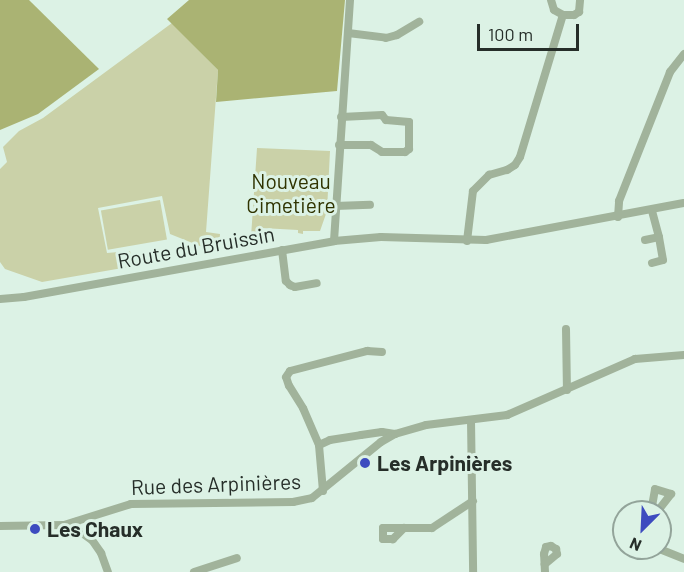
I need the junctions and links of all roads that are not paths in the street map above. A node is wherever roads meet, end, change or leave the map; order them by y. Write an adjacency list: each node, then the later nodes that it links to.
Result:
1 (350, 0): 6 (street)
2 (551, 0): 4 (street)
3 (580, 0): 4 (street)
4 (563, 15): 18 (street)
5 (419, 22): 6 (street)
6 (348, 33): 8 (street)
7 (684, 54): 14 (street)
8 (342, 117): 9 (street); 9 (street)
9 (339, 145): 12 (street)
10 (684, 203): 13 (street, Route du Bruissin)
11 (370, 205): 12 (street)
12 (335, 206): 17 (street)
13 (652, 210): 14 (street, Route du Bruissin); 15 (street)
14 (618, 217): 18 (street, Route du Bruissin)
15 (659, 237): 16 (street); 20 (street)
16 (645, 240)
17 (334, 241): 18 (street, Route du Bruissin); 19 (street, Route du Bruissin)
18 (467, 241)
19 (282, 250): 21 (street); 22 (street, Route du Bruissin)
20 (652, 262)
21 (317, 283)
22 (0, 299)
23 (566, 329): 26 (street)
24 (382, 352): 29 (street)
25 (684, 355): 26 (street, Rue des Arpinières)
26 (567, 390): 27 (street, Rue des Arpinières)
27 (471, 420): 28 (street, Rue des Arpinières); 33 (street)
28 (395, 434): 29 (street, Rue des Arpinières); 30 (street, Rue des Arpinières)
29 (319, 445): 30 (street, Rue des Arpinières)
30 (323, 491): 34 (street, Rue des Arpinières)
31 (653, 500): 32 (street)
32 (666, 500)
33 (473, 501): 36 (street); 40 (street)
34 (75, 522): 35 (street, Rue des Arpinières); 38 (street)
35 (0, 526)
36 (404, 528)
37 (237, 558): 39 (street)
38 (105, 570)
39 (194, 572)
40 (473, 572)

